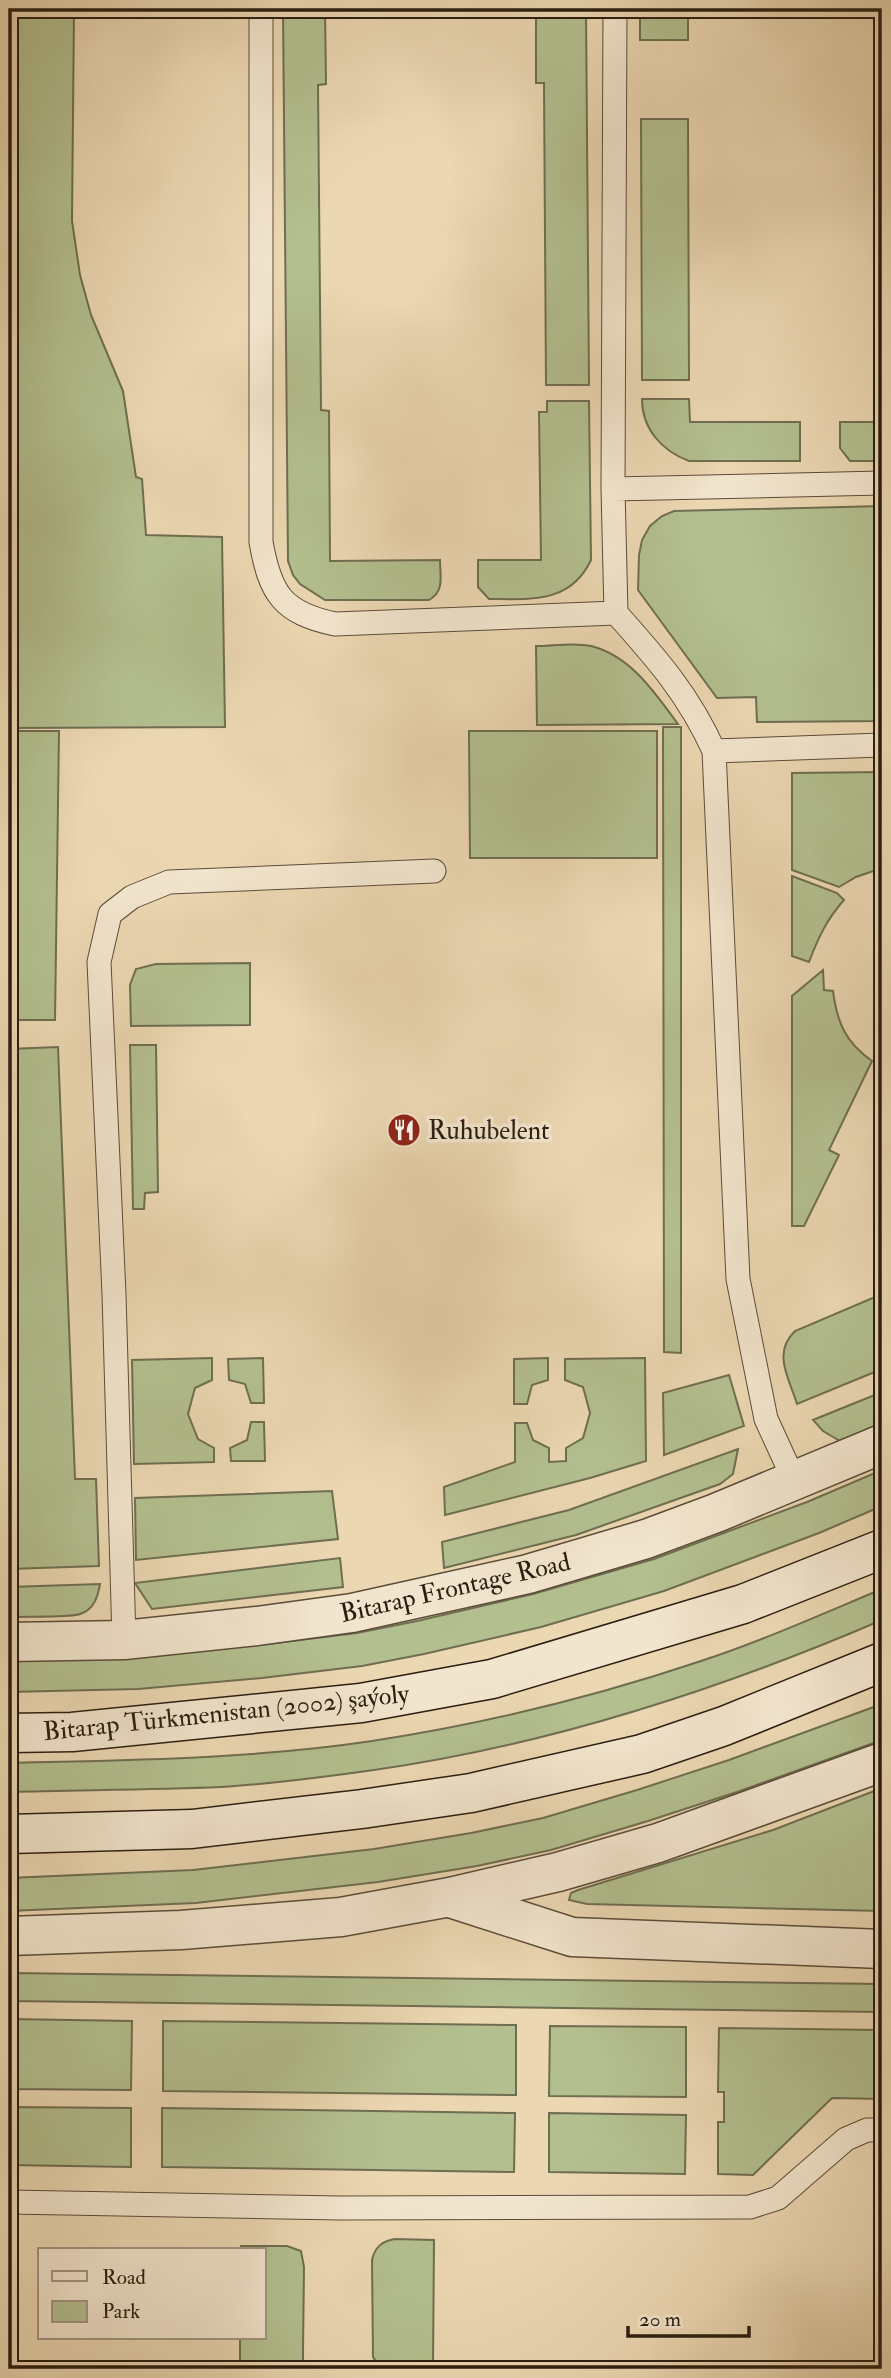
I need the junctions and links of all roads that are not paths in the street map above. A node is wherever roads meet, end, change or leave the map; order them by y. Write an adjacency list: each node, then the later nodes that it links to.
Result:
1 (261, 9): 5 (lane)
2 (615, 9): 4 (lane)
3 (882, 483): 4 (lane)
4 (613, 489): 5 (lane)
5 (617, 613): 7 (lane)
6 (882, 744): 7 (lane)
7 (714, 751): 10 (lane)
8 (434, 871): 12 (lane)
9 (882, 1444): 10 (street, Bitarap Frontage Road)
10 (794, 1480): 12 (street, Bitarap Frontage Road)
11 (882, 1549): 15 (street, Bitarap Türkmenistan (2002) şaýoly)
12 (124, 1640): 13 (street, Bitarap Frontage Road)
13 (9, 1642)
14 (882, 1662): 17 (street)
15 (9, 1733)
16 (882, 1762): 18 (street)
17 (9, 1834)
18 (450, 1898): 19 (street); 20 (street)
19 (9, 1936)
20 (882, 1950)
21 (882, 2130): 22 (lane)
22 (9, 2202)

